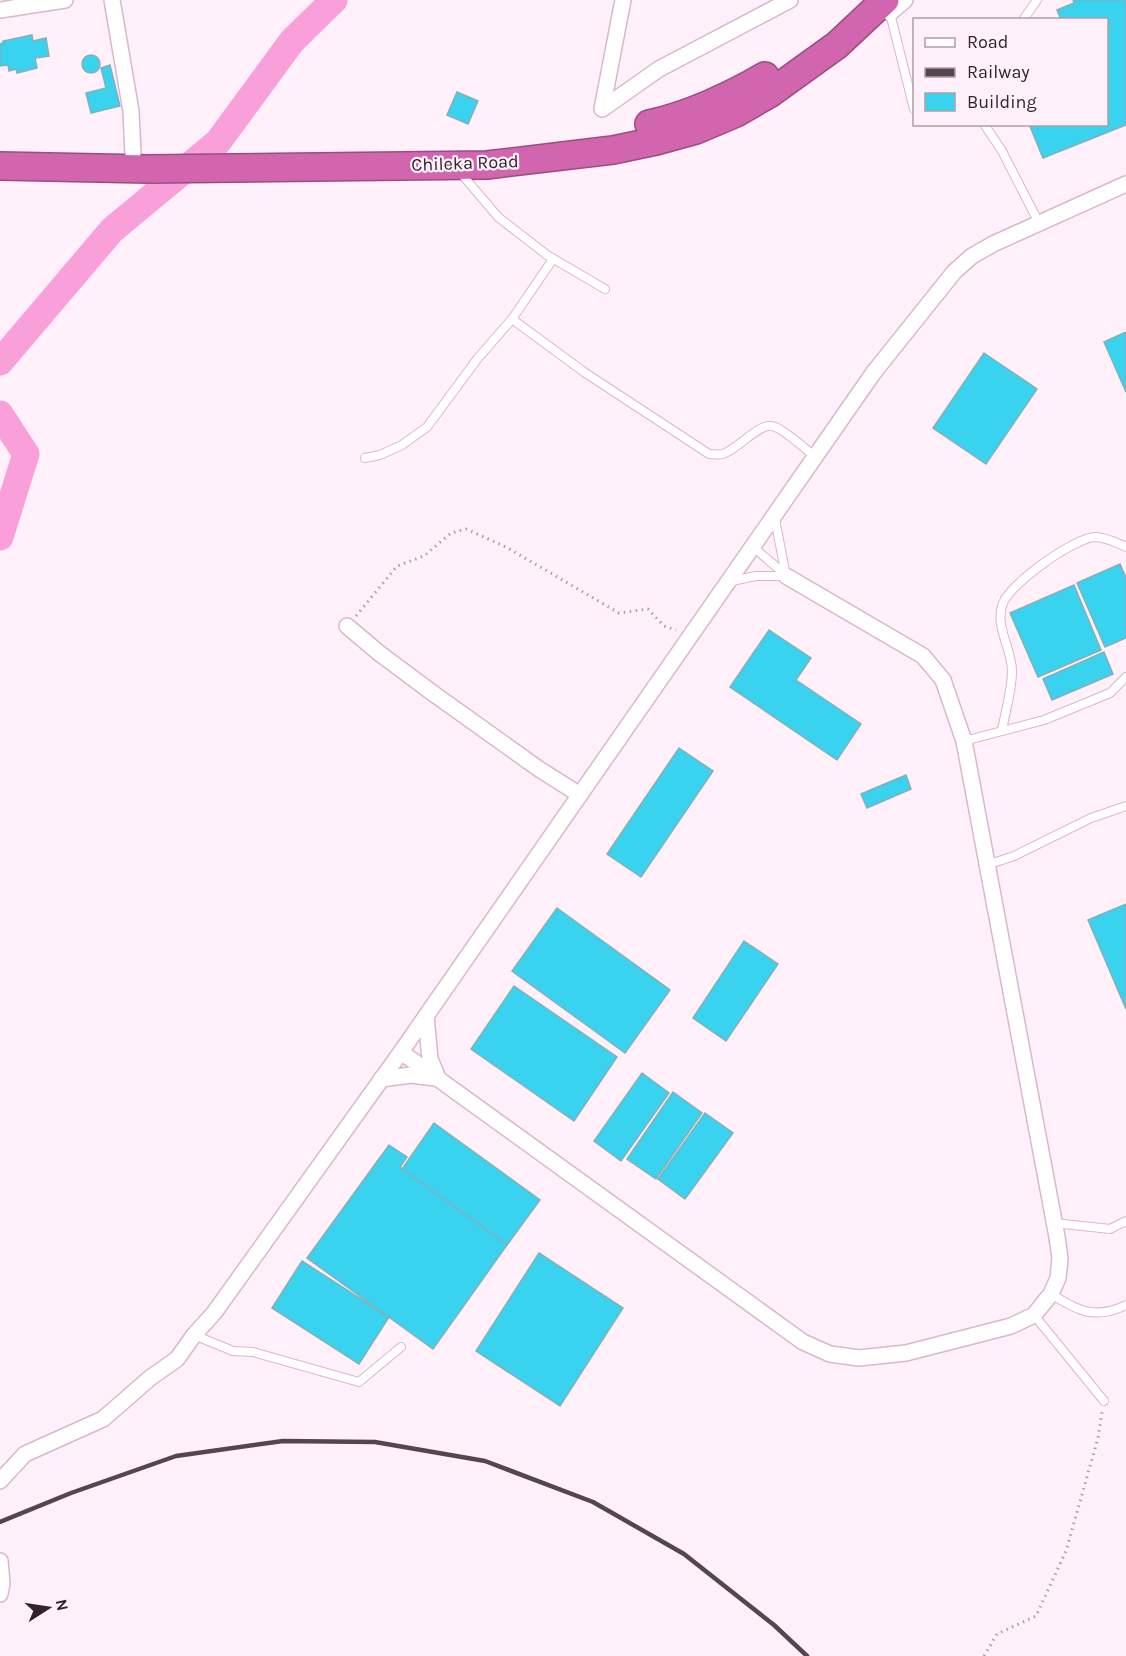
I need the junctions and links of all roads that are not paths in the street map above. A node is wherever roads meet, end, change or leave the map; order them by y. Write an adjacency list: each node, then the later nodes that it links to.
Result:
1 (65, 0): 7 (street)
2 (623, 0): 3 (street)
3 (790, 0)
4 (1037, 0): 8 (lane)
5 (113, 1): 12 (street)
6 (884, 3): 9 (lane); 13 (highway); 14 (highway, Chileka Road)
7 (0, 10)
8 (1024, 18)
9 (913, 102)
10 (985, 126): 17 (lane)
11 (0, 153): 12 (highway, Chileka Road)
12 (146, 160): 13 (highway, Chileka Road); 15 (highway, Chileka Road)
13 (213, 161): 14 (highway, Chileka Road)
14 (454, 165): 18 (lane)
15 (0, 166)
16 (1126, 184): 17 (street)
17 (1039, 223): 21 (street)
18 (553, 259): 19 (lane); 20 (lane)
19 (605, 289)
20 (512, 319): 21 (lane); 22 (lane)
21 (815, 457): 23 (street)
22 (365, 458)
23 (775, 515): 24 (street); 26 (lane)
24 (753, 547): 26 (lane); 27 (street)
25 (1126, 547): 30 (lane)
26 (786, 576): 27 (lane); 31 (street)
27 (729, 582): 32 (street)
28 (347, 626): 32 (street)
29 (1126, 677): 30 (lane)
30 (1002, 731): 31 (lane)
31 (964, 741): 34 (street)
32 (580, 795): 35 (street)
33 (1126, 806): 34 (lane)
34 (987, 865): 40 (street)
35 (426, 1016): 36 (street); 37 (street)
36 (401, 1052): 37 (street); 38 (street)
37 (438, 1078): 38 (street); 43 (street)
38 (381, 1079): 44 (street)
39 (1126, 1221): 40 (lane)
40 (1054, 1223): 41 (street)
41 (1051, 1294): 42 (lane); 43 (street)
42 (1126, 1305)
43 (1034, 1315): 46 (lane)
44 (194, 1335): 45 (lane); 47 (street)
45 (401, 1347)
46 (1104, 1401)
47 (0, 1481)
48 (0, 1561): 49 (street)
49 (0, 1594)

